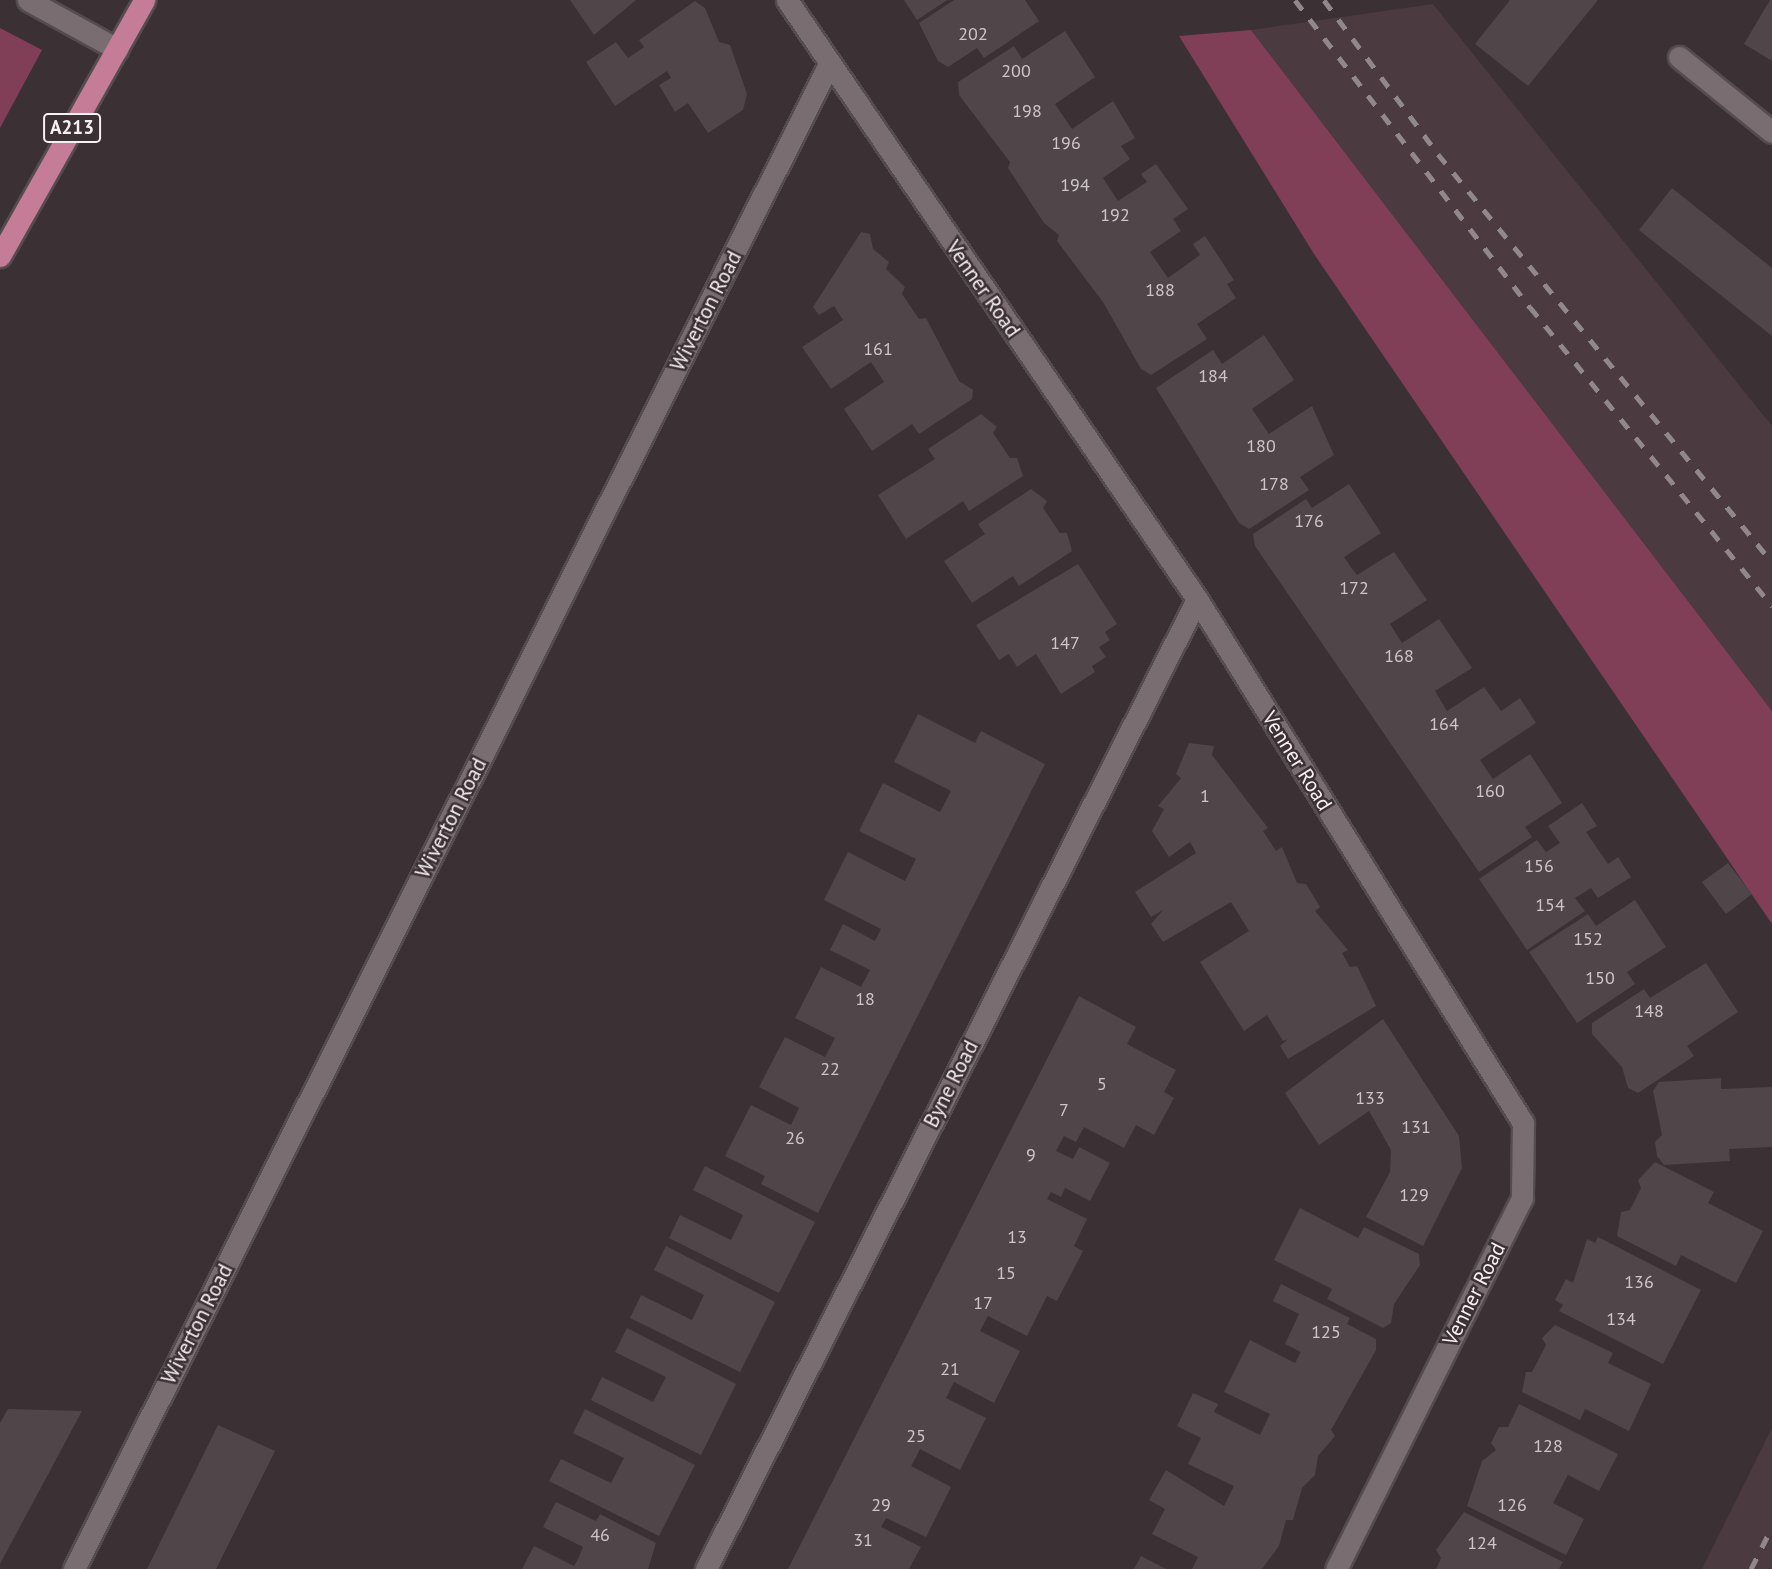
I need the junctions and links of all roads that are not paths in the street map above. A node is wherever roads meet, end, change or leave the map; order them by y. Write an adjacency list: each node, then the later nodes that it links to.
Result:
1 (28, 0): 4 (street)
2 (144, 0): 4 (main road, A213)
3 (787, 0): 6 (street, Venner Road)
4 (117, 49): 8 (main road, A213)
5 (1679, 57): 7 (street)
6 (828, 66): 9 (street, Venner Road); 10 (street, Wiverton Road)
7 (1772, 132)
8 (0, 256)
9 (1197, 599): 11 (street, Byne Road); 12 (street, Venner Road)
10 (74, 1569)
11 (706, 1569)
12 (1336, 1569)

